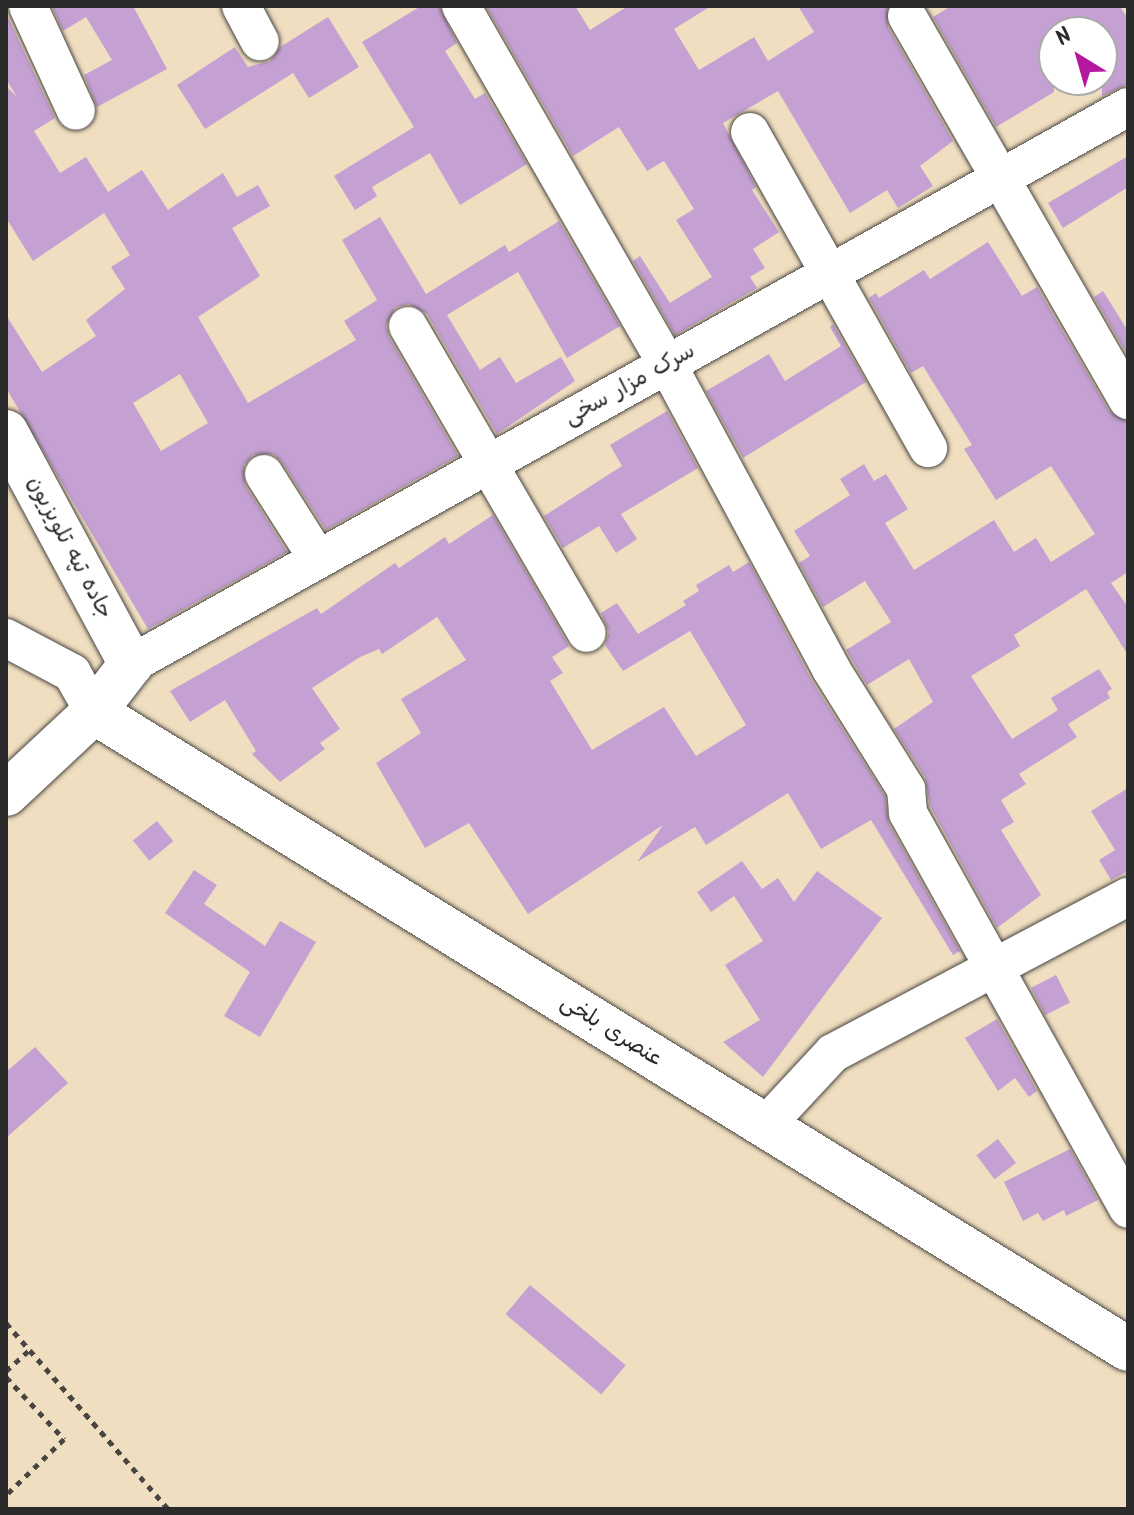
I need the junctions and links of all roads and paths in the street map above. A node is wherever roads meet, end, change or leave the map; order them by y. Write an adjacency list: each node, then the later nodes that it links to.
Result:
1 (28, 6): 7 (street)
2 (241, 6): 5 (street)
3 (461, 6): 12 (street)
4 (907, 16): 9 (street)
5 (260, 41)
6 (1128, 107): 9 (street, سرک مزار سخی)
7 (76, 111)
8 (750, 132): 10 (street)
9 (998, 180): 10 (street, سرک مزار سخی); 13 (street)
10 (827, 275): 12 (street, سرک مزار سخی); 15 (street)
11 (408, 326): 16 (street)
12 (667, 364): 16 (street, سرک مزار سخی); 25 (street)
13 (1128, 400)
14 (6, 432): 21 (street, جاده تپه تلویزیون)
15 (928, 448)
16 (485, 466): 18 (street, سرک مزار سخی); 19 (street)
17 (264, 474): 18 (street)
18 (318, 559): 21 (street, سرک مزار سخی)
19 (587, 633)
20 (6, 638): 22 (street)
21 (131, 664): 22 (street)
22 (94, 712): 23 (street); 26 (street, عنصری بلخی)
23 (6, 794)
24 (1128, 897): 25 (street)
25 (992, 969): 26 (street); 27 (street)
26 (766, 1125): 29 (street, عنصری بلخی)
27 (1128, 1209)
28 (6, 1323): 30 (path)
29 (1128, 1349)
30 (29, 1350): 31 (path); 34 (path)
31 (6, 1371)
32 (6, 1377): 33 (path)
33 (6, 1495)
34 (168, 1509)

